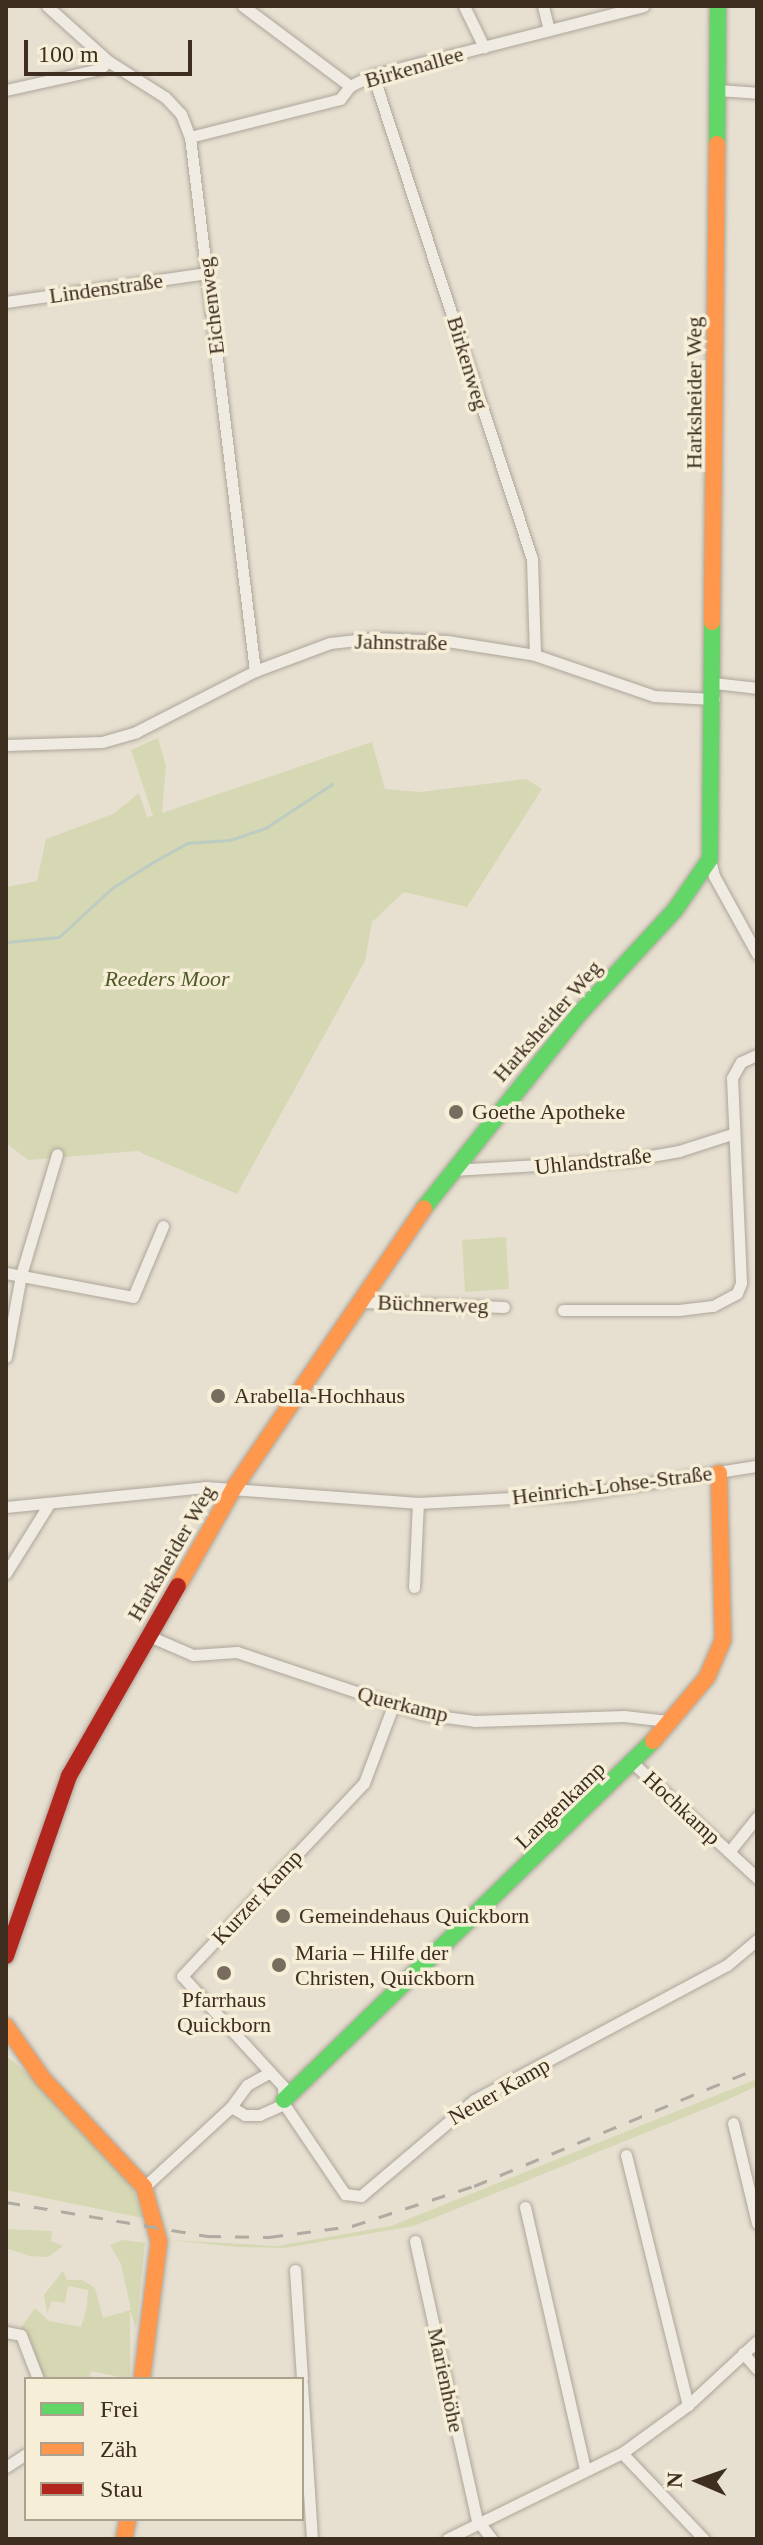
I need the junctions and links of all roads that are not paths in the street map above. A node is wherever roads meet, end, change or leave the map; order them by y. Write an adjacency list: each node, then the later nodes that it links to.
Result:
1 (47, 6): 9 (street, Eichenweg)
2 (243, 6): 11 (street)
3 (464, 6): 8 (street)
4 (543, 6): 7 (street)
5 (643, 6): 7 (street, Birkenallee)
6 (718, 6): 13 (main road, Harksheider Weg)
7 (549, 30): 8 (street, Birkenallee)
8 (484, 47): 10 (street, Birkenallee)
9 (108, 61): 12 (street); 15 (street, Eichenweg)
10 (373, 75): 11 (street, Birkenallee); 18 (street, Birkenweg)
11 (350, 86): 15 (street, Birkenallee)
12 (6, 90)
13 (718, 90): 14 (street); 21 (main road, Harksheider Weg)
14 (757, 93)
15 (190, 137): 16 (street, Eichenweg)
16 (207, 273): 17 (street, Lindenstraße); 19 (street, Eichenweg)
17 (6, 302)
18 (535, 655): 19 (street, Jahnstraße); 21 (street, Jahnstraße)
19 (255, 671): 22 (street, Jahnstraße)
20 (757, 688): 21 (street, Jahnstraße)
21 (714, 691): 23 (main road, Harksheider Weg)
22 (6, 745)
23 (710, 859): 24 (street); 28 (main road, Harksheider Weg)
24 (756, 951)
25 (757, 1055): 26 (street)
26 (732, 1134): 28 (street, Uhlandstraße); 34 (street)
27 (57, 1154): 31 (street)
28 (452, 1170): 32 (main road, Harksheider Weg)
29 (163, 1226): 31 (street)
30 (6, 1273): 31 (street)
31 (21, 1275): 35 (street)
32 (361, 1302): 33 (street, Büchnerweg); 38 (main road, Harksheider Weg)
33 (504, 1307)
34 (563, 1310)
35 (6, 1357)
36 (757, 1466): 37 (street, Heinrich-Lohse-Straße)
37 (719, 1473): 39 (street, Heinrich-Lohse-Straße); 46 (main road, Langenkamp)
38 (234, 1488): 39 (street, Heinrich-Lohse-Straße); 40 (street, Heinrich-Lohse-Straße); 44 (main road, Harksheider Weg)
39 (418, 1503): 43 (street)
40 (49, 1504): 41 (street, Heinrich-Lohse-Straße); 42 (street)
41 (6, 1507)
42 (6, 1573)
43 (414, 1587)
44 (149, 1636): 45 (street, Querkamp); 52 (main road, Harksheider Weg)
45 (393, 1706): 46 (street, Querkamp); 54 (street, Kurzer Kamp)
46 (668, 1721): 47 (main road, Langenkamp)
47 (634, 1764): 49 (street, Hochkamp); 55 (main road, Langenkamp)
48 (757, 1817): 49 (street, Hochkamp)
49 (729, 1852): 50 (street, Hochkamp)
50 (757, 1878)
51 (757, 1940): 55 (street, Neuer Kamp)
52 (6, 1956)
53 (6, 2029): 59 (main road)
54 (270, 2072): 55 (street); 56 (street)
55 (284, 2102): 56 (street, Langenkamp)
56 (231, 2107): 59 (street)
57 (733, 2123): 61 (street)
58 (626, 2155): 71 (street)
59 (144, 2187): 69 (main road)
60 (525, 2207): 76 (street)
61 (757, 2223)
62 (415, 2241): 77 (street, Marienhöhe)
63 (295, 2270): 70 (street)
64 (6, 2332): 68 (street)
65 (757, 2341): 66 (street)
66 (743, 2353): 67 (street); 71 (street)
67 (757, 2369)
68 (37, 2377)
69 (142, 2377)
70 (302, 2377)
71 (688, 2405): 73 (street)
72 (304, 2413): 78 (street)
73 (622, 2453): 76 (street); 81 (street)
74 (24, 2455): 75 (street)
75 (6, 2467)
76 (585, 2469): 77 (street)
77 (477, 2520): 79 (street); 80 (street, Marienhöhe)
78 (312, 2539)
79 (447, 2539)
80 (492, 2539)
81 (704, 2539)

